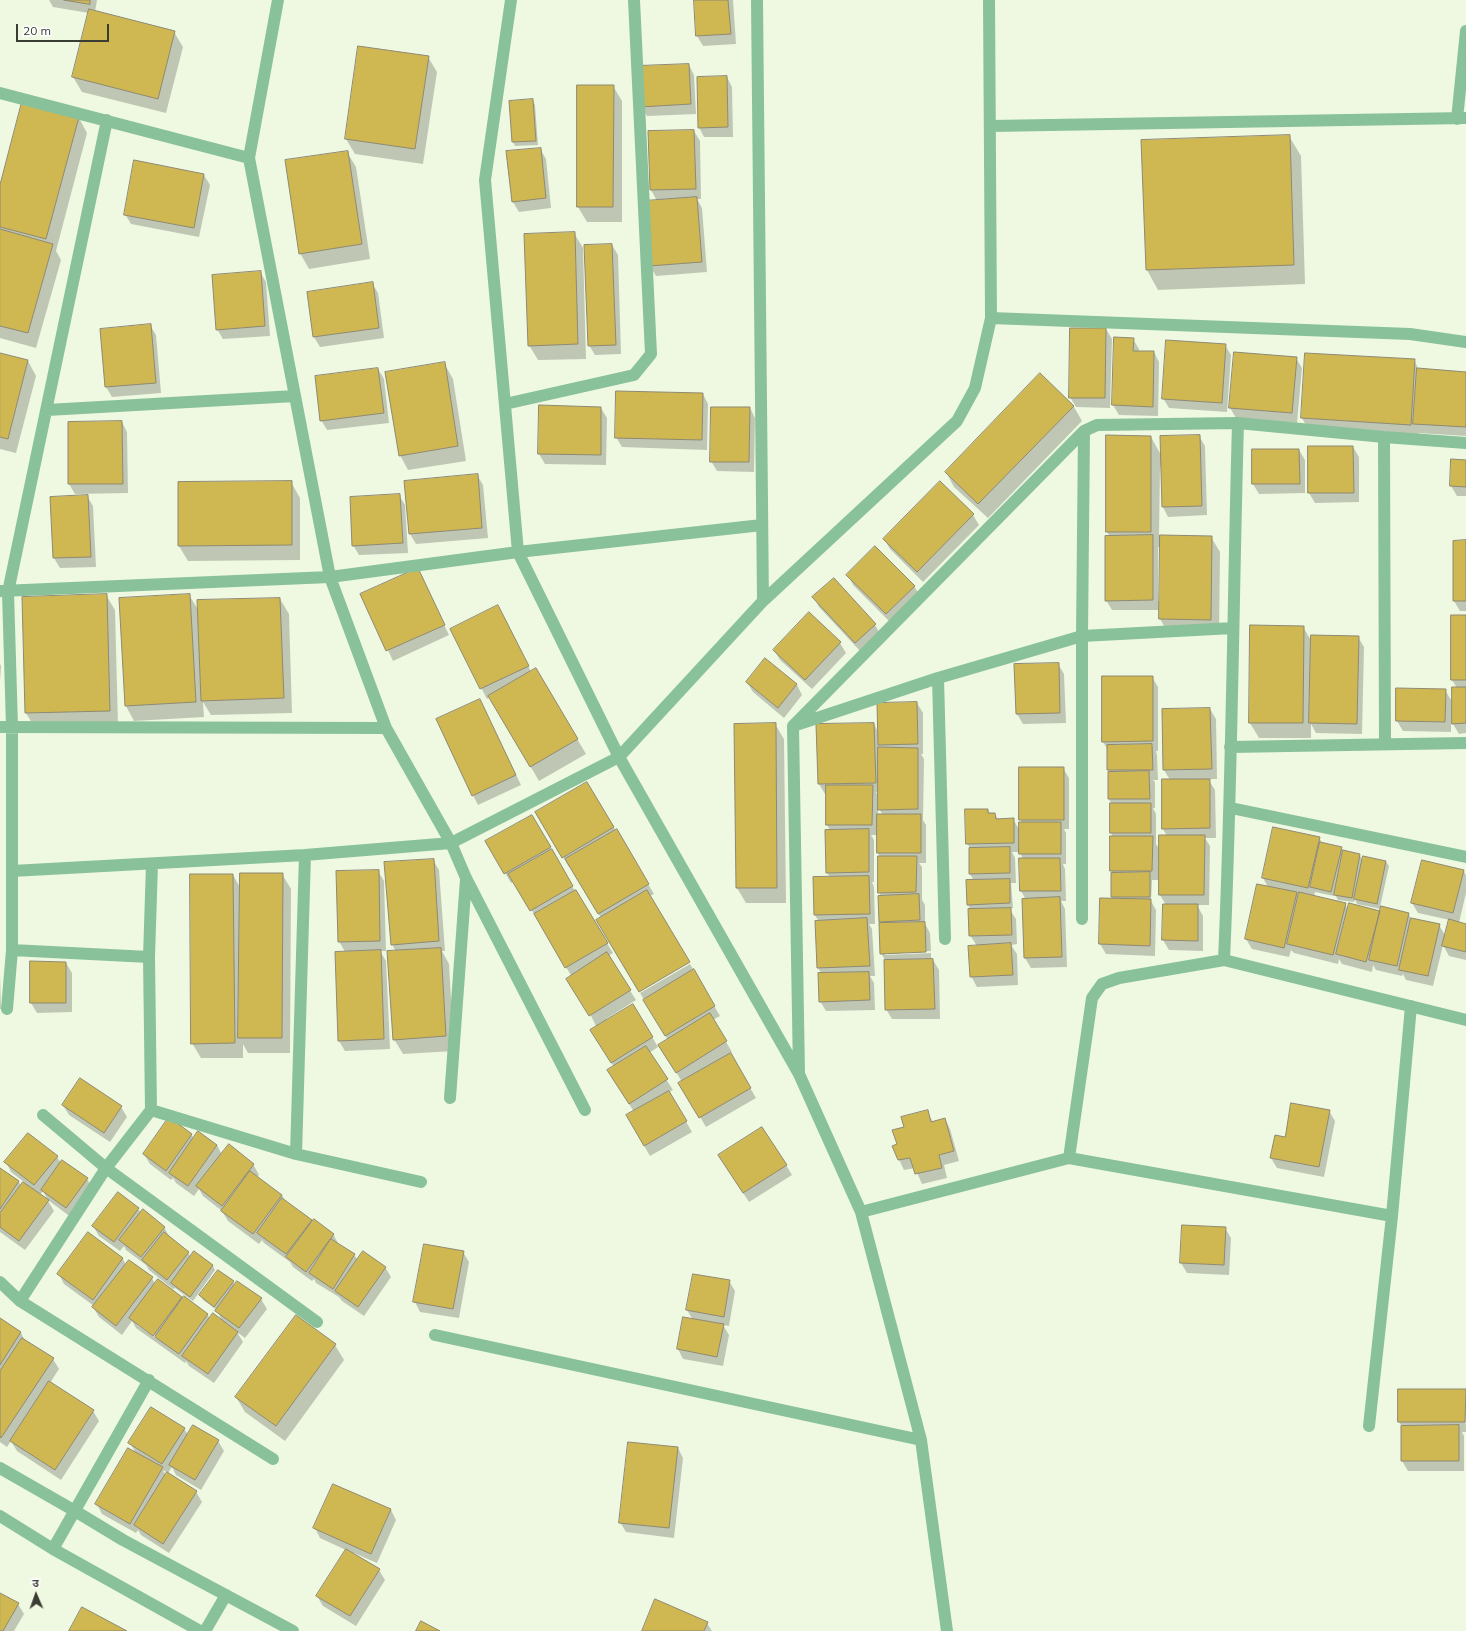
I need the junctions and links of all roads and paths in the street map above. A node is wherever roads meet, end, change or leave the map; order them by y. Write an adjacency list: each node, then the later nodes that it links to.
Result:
1 (278, 0): 11 (street)
2 (511, 0): 15 (street)
3 (634, 0): 15 (street)
4 (757, 0): 21 (street)
5 (990, 0): 10 (street)
6 (1466, 31): 8 (street)
7 (0, 93): 9 (street)
8 (1461, 119): 10 (street)
9 (107, 120): 11 (street); 16 (street)
10 (991, 126): 12 (street)
11 (249, 158): 14 (street)
12 (991, 318): 13 (street); 25 (street)
13 (1466, 342)
14 (295, 396): 16 (street); 23 (street)
15 (505, 404): 22 (street)
16 (47, 410): 24 (street)
17 (1238, 423): 18 (street); 19 (street); 26 (street)
18 (1084, 431): 27 (street); 29 (street)
19 (1384, 437): 20 (street); 33 (street)
20 (1466, 443)
21 (762, 525): 22 (street); 25 (street)
22 (518, 552): 23 (street); 35 (street)
23 (330, 577): 24 (street); 31 (street)
24 (4, 591): 30 (street)
25 (763, 601): 35 (street)
26 (1233, 628): 27 (street); 34 (street)
27 (1082, 636): 28 (street); 43 (street)
28 (938, 678): 29 (street); 44 (street)
29 (793, 726): 51 (street)
30 (6, 727): 31 (street); 41 (street)
31 (386, 728): 37 (street)
32 (1466, 742): 33 (street)
33 (1385, 744): 34 (street)
34 (1230, 747): 36 (street)
35 (619, 757): 37 (street); 51 (street)
36 (1231, 808): 39 (street); 47 (street)
37 (451, 843): 38 (street); 42 (street)
38 (305, 855): 40 (street); 56 (street)
39 (1466, 858)
40 (152, 864): 41 (street); 46 (street)
41 (12, 871): 45 (street)
42 (466, 878): 52 (street); 54 (street)
43 (1082, 919)
44 (945, 938)
45 (12, 950): 46 (street); 49 (street)
46 (150, 957): 53 (street)
47 (1224, 960): 48 (street); 57 (street)
48 (1410, 1006): 50 (street); 61 (street)
49 (7, 1009)
50 (1466, 1020)
51 (799, 1074): 60 (street)
52 (450, 1098)
53 (151, 1110): 56 (street); 58 (street)
54 (585, 1110)
55 (43, 1115): 58 (street)
56 (296, 1154): 59 (street)
57 (1069, 1158): 60 (street); 61 (street)
58 (106, 1168): 63 (street); 64 (street)
59 (421, 1182)
60 (862, 1212): 68 (street)
61 (1392, 1216): 67 (street)
62 (0, 1282): 63 (street)
63 (20, 1301): 66 (street)
64 (317, 1322)
65 (435, 1335): 68 (street)
66 (149, 1380): 69 (street); 71 (street)
67 (1369, 1426)
68 (921, 1440): 78 (street)
69 (273, 1459)
70 (0, 1468): 71 (street)
71 (75, 1511): 73 (street); 74 (street)
72 (0, 1516): 73 (street)
73 (53, 1550): 75 (street)
74 (226, 1595): 76 (street); 77 (street)
75 (200, 1631)
76 (205, 1631)
77 (293, 1631)
78 (947, 1631)

